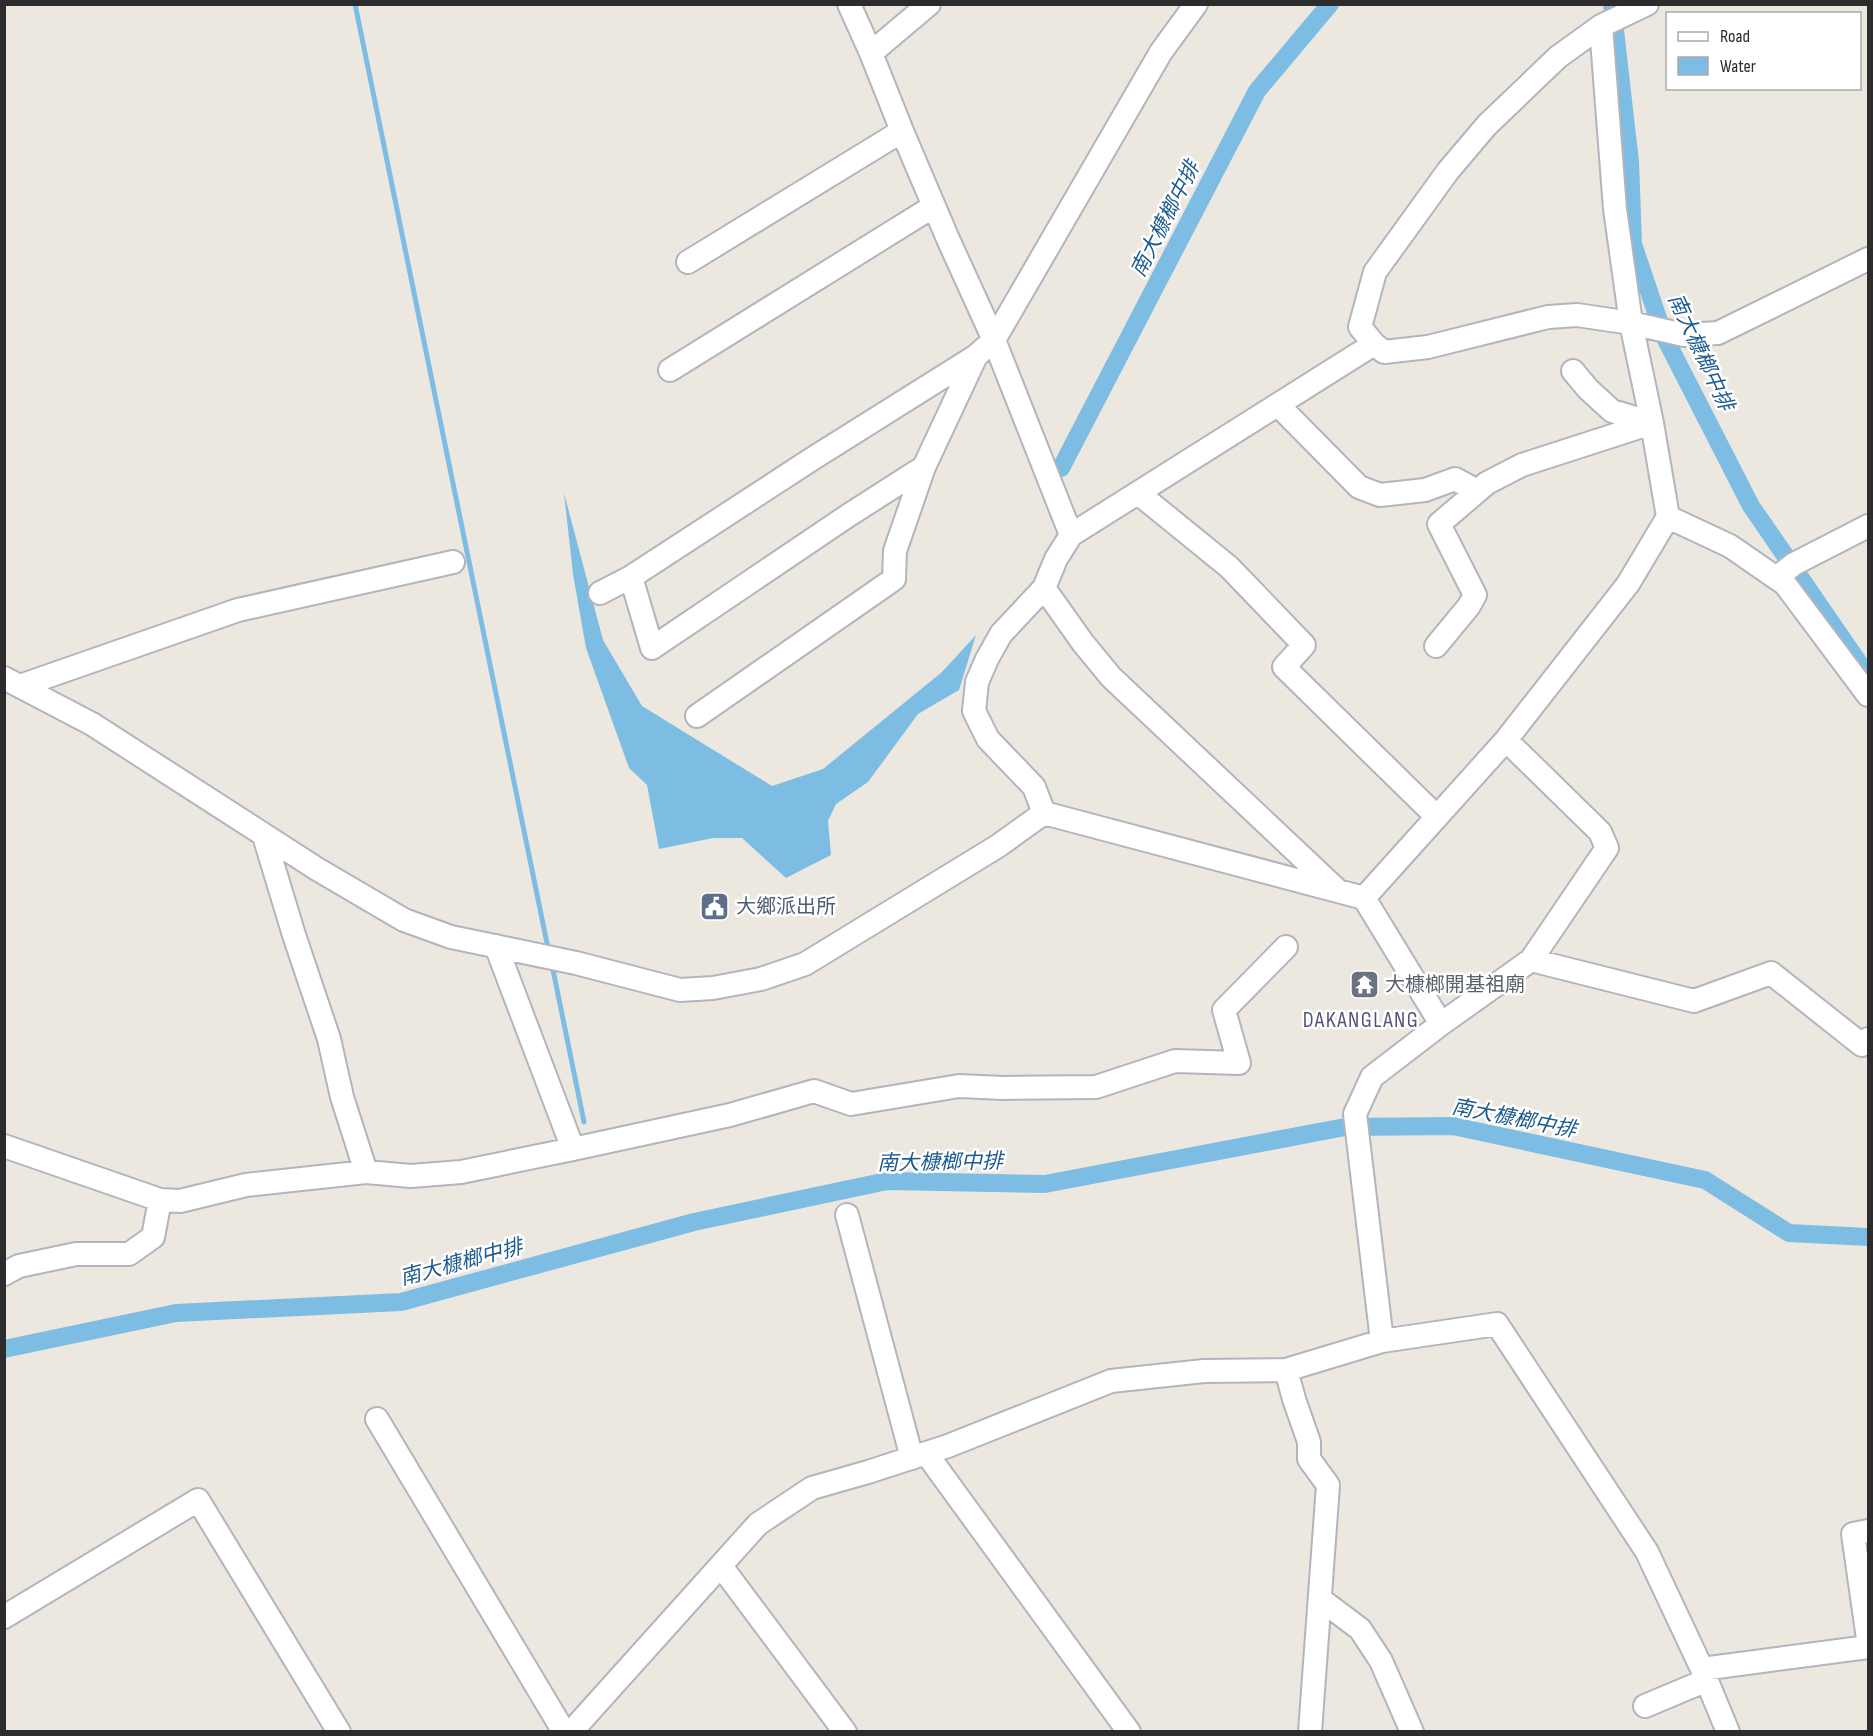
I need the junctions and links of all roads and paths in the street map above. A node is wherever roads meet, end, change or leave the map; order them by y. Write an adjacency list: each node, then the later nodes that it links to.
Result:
1 (849, 4): 6 (street)
2 (929, 4): 6 (street)
3 (1196, 4): 12 (street)
4 (1647, 4): 5 (street)
5 (1601, 26): 11 (street); 13 (street)
6 (871, 52): 7 (street)
7 (902, 131): 8 (street); 10 (street)
8 (934, 206): 12 (street); 15 (street)
9 (1869, 259): 11 (street)
10 (688, 262)
11 (1631, 323): 13 (street); 18 (street)
12 (994, 340): 14 (street); 24 (street)
13 (1374, 345): 17 (street)
14 (976, 356): 19 (street); 26 (street)
15 (670, 370)
16 (1573, 371): 18 (street)
17 (1278, 405): 20 (street); 21 (street)
18 (1652, 423): 20 (street); 22 (street)
19 (924, 467): 26 (street); 33 (street)
20 (1478, 491): 30 (street)
21 (1138, 493): 24 (street); 36 (street)
22 (1668, 517): 27 (street); 34 (street)
23 (1869, 526): 27 (street)
24 (1071, 535): 28 (street)
25 (453, 561): 31 (street)
26 (631, 578): 29 (street)
27 (1776, 578): 32 (street)
28 (1044, 588): 35 (street); 38 (street)
29 (600, 593)
30 (1436, 646)
31 (12, 682): 37 (street)
32 (1869, 695)
33 (697, 716)
34 (1506, 740): 36 (street); 42 (street)
35 (1044, 813): 38 (street); 40 (street)
36 (1437, 817): 39 (street)
37 (264, 836): 40 (street); 47 (street)
38 (1339, 891): 39 (street)
39 (1364, 898): 43 (street)
40 (496, 946): 46 (street)
41 (1286, 947): 46 (street)
42 (1531, 960): 43 (street); 44 (street)
43 (1441, 1023): 51 (street)
44 (1869, 1039)
45 (4, 1146): 48 (street)
46 (573, 1149): 47 (street)
47 (366, 1172): 48 (street)
48 (160, 1200): 50 (street)
49 (847, 1215): 54 (street)
50 (4, 1274)
51 (1382, 1341): 52 (street); 61 (street)
52 (1286, 1370): 54 (street); 57 (street)
53 (376, 1419): 64 (street)
54 (919, 1455): 56 (street); 67 (street)
55 (1869, 1532): 59 (street)
56 (721, 1566): 65 (street); 66 (street)
57 (1320, 1599): 68 (street); 69 (street)
58 (4, 1617): 63 (street)
59 (1869, 1639)
60 (1869, 1647): 61 (street)
61 (1704, 1675): 62 (street); 70 (street)
62 (1645, 1706)
63 (339, 1731)
64 (564, 1731)
65 (571, 1731)
66 (845, 1731)
67 (1128, 1731)
68 (1310, 1731)
69 (1412, 1731)
70 (1728, 1731)

